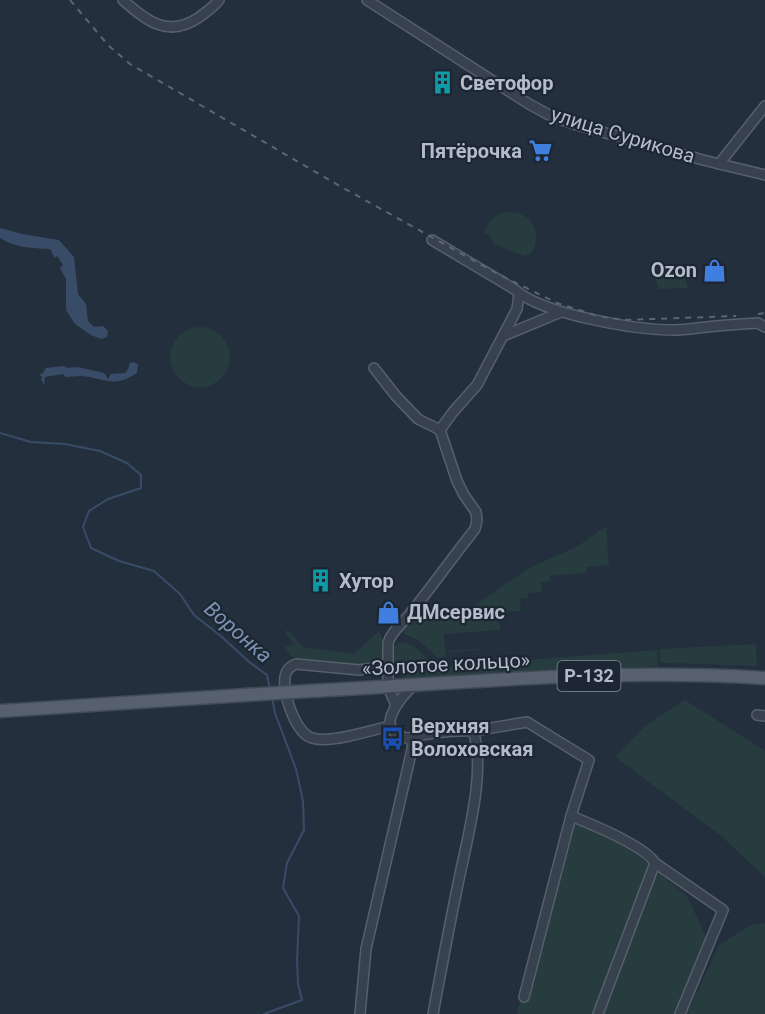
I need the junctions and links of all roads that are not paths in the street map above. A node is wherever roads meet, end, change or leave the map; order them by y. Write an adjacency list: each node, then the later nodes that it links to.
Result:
1 (123, 0): 2 (street)
2 (219, 0)
3 (367, 0): 5 (street, улица Сурикова)
4 (765, 106): 5 (street)
5 (719, 164): 6 (street, улица Сурикова)
6 (765, 175)
7 (432, 240): 8 (street)
8 (519, 294): 9 (street); 11 (street)
9 (561, 312): 10 (street); 11 (street)
10 (762, 325)
11 (503, 336): 13 (street)
12 (374, 368): 13 (street)
13 (440, 430): 14 (street)
14 (388, 663): 17 (street); 20 (street)
15 (765, 678): 16 (main road, «Золотое кольцо» / Р-132)
16 (414, 685): 17 (main road, «Золотое кольцо» / Р-132); 18 (street)
17 (388, 687): 18 (street); 19 (main road, «Золотое кольцо» / Р-132, bridge)
18 (396, 705): 20 (street)
19 (0, 711)
20 (390, 726): 22 (street)
21 (473, 731): 22 (street); 23 (street); 27 (street)
22 (408, 738): 26 (street)
23 (572, 816): 24 (street); 25 (street)
24 (655, 862): 28 (street); 29 (street)
25 (524, 997)
26 (360, 1014)
27 (433, 1014)
28 (598, 1014)
29 (680, 1014)

